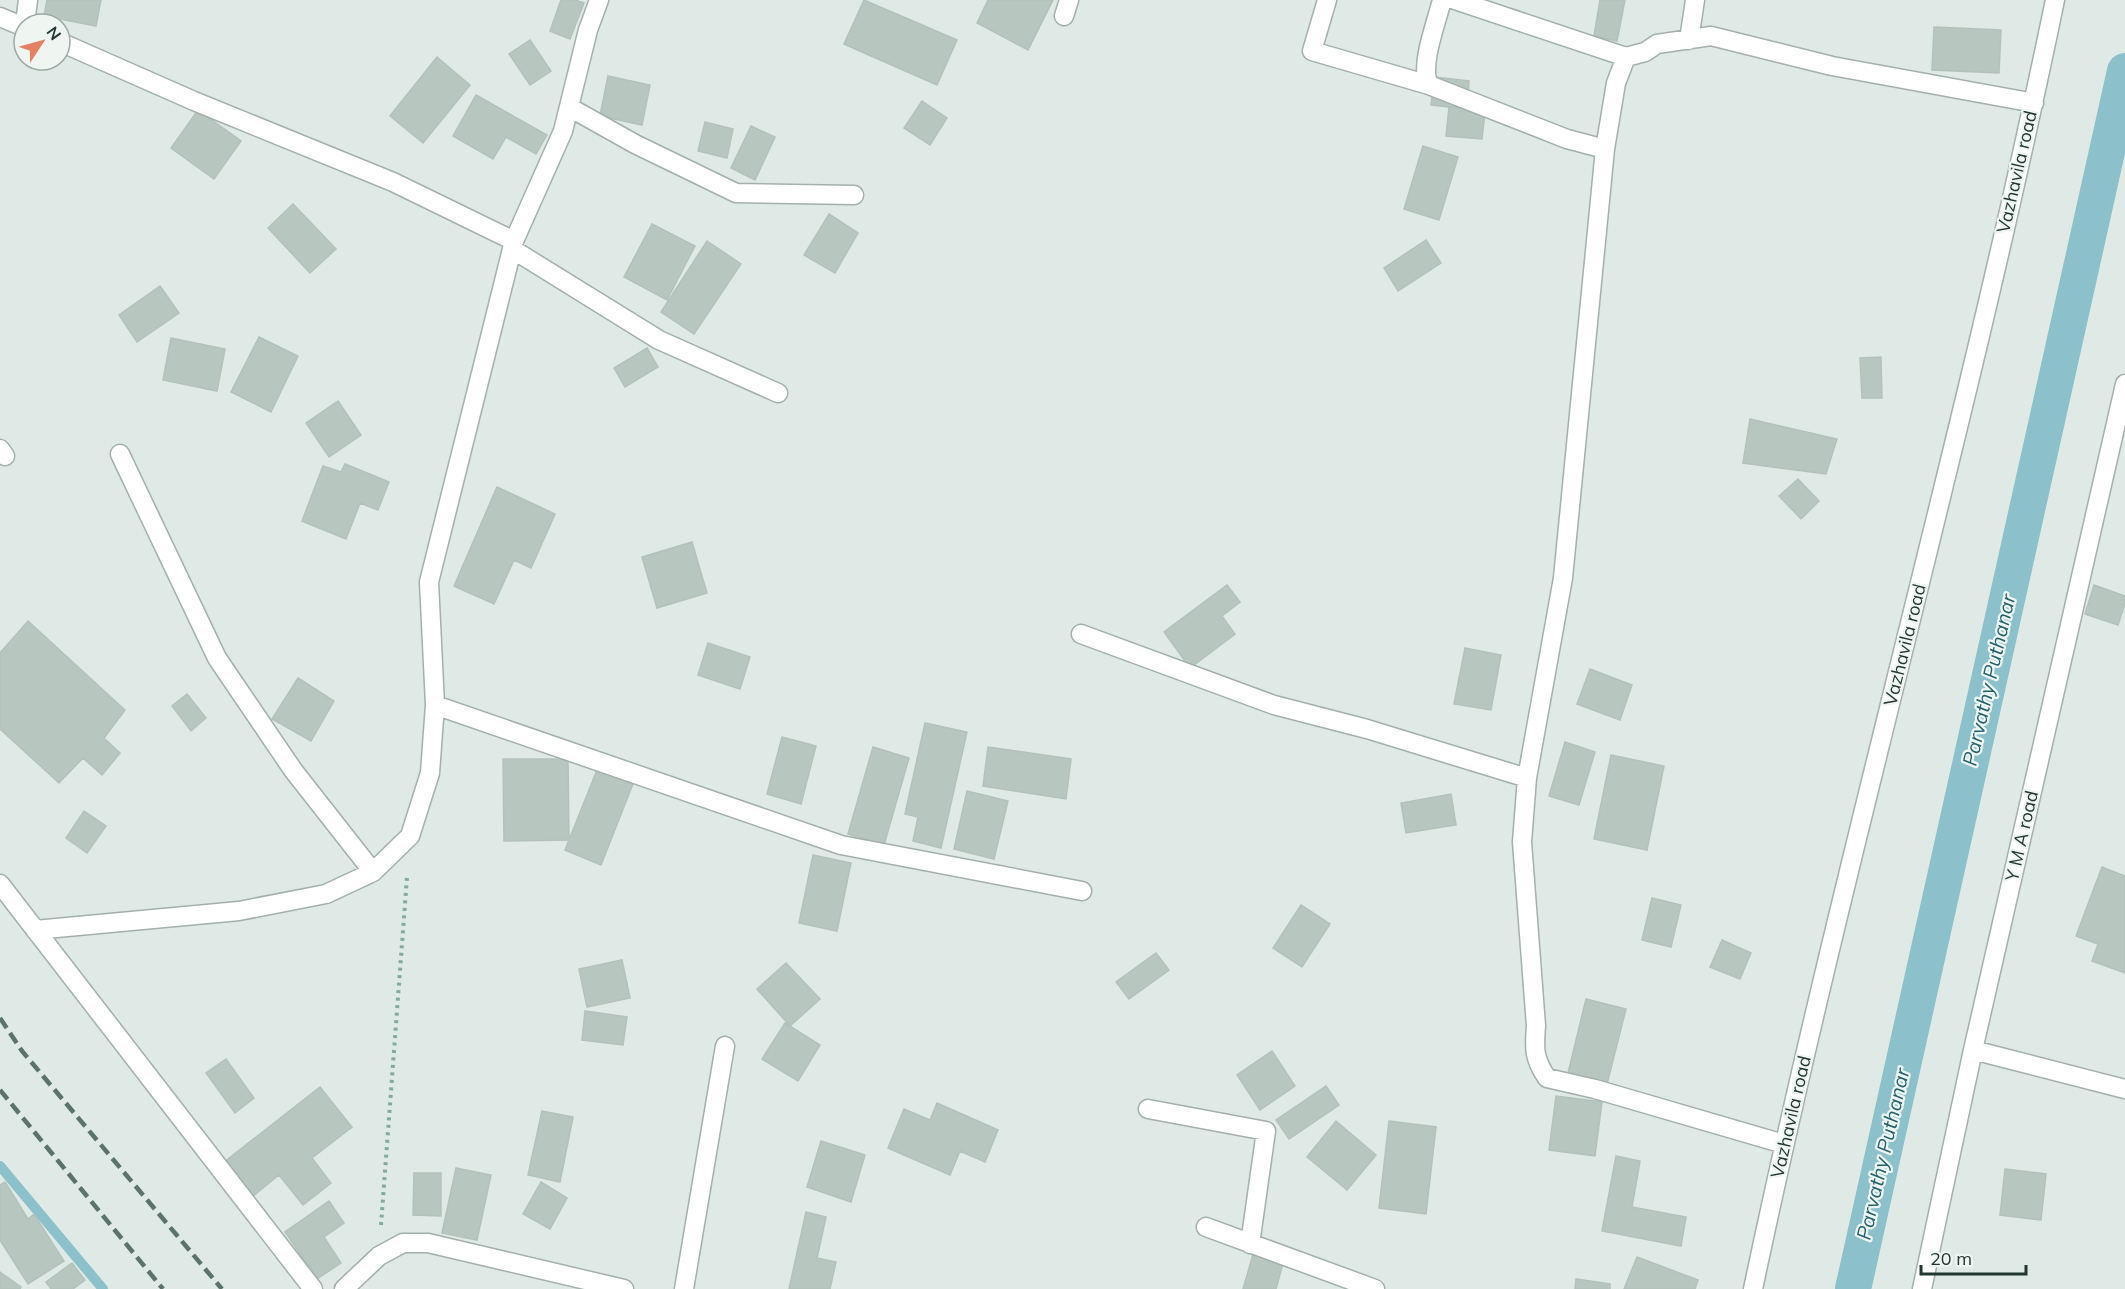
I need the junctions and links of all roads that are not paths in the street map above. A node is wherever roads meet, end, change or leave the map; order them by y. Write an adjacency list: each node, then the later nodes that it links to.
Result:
1 (599, 0): 12 (street)
2 (1327, 0): 10 (street)
3 (1442, 0): 10 (street)
4 (1455, 0): 9 (street)
5 (1695, 0): 7 (street)
6 (2055, 0): 11 (street, Vazhavila road)
7 (1689, 40): 9 (street); 11 (street)
8 (72, 47): 15 (street)
9 (1626, 57): 13 (street)
10 (1430, 85): 13 (street)
11 (2034, 103): 30 (street, Vazhavila road)
12 (569, 107): 14 (street); 15 (street)
13 (1605, 149): 21 (street)
14 (854, 195)
15 (513, 245): 17 (street); 20 (street)
16 (2125, 384): 27 (street, Y M A road)
17 (778, 393)
18 (120, 453): 22 (street)
19 (1081, 634): 21 (street)
20 (435, 705): 22 (street); 24 (street)
21 (1527, 778): 30 (street)
22 (373, 872): 25 (street)
23 (0, 884): 25 (street)
24 (1082, 891)
25 (35, 930): 33 (street)
26 (725, 1046): 36 (street)
27 (1973, 1050): 28 (street); 39 (street, Y M A road)
28 (2125, 1089)
29 (1148, 1109): 32 (street)
30 (1784, 1144): 38 (street, Vazhavila road)
31 (1206, 1227): 32 (street)
32 (1250, 1244): 37 (street)
33 (313, 1289)
34 (344, 1289): 35 (street)
35 (624, 1289)
36 (684, 1289)
37 (1375, 1289)
38 (1753, 1289)
39 (1922, 1289)

